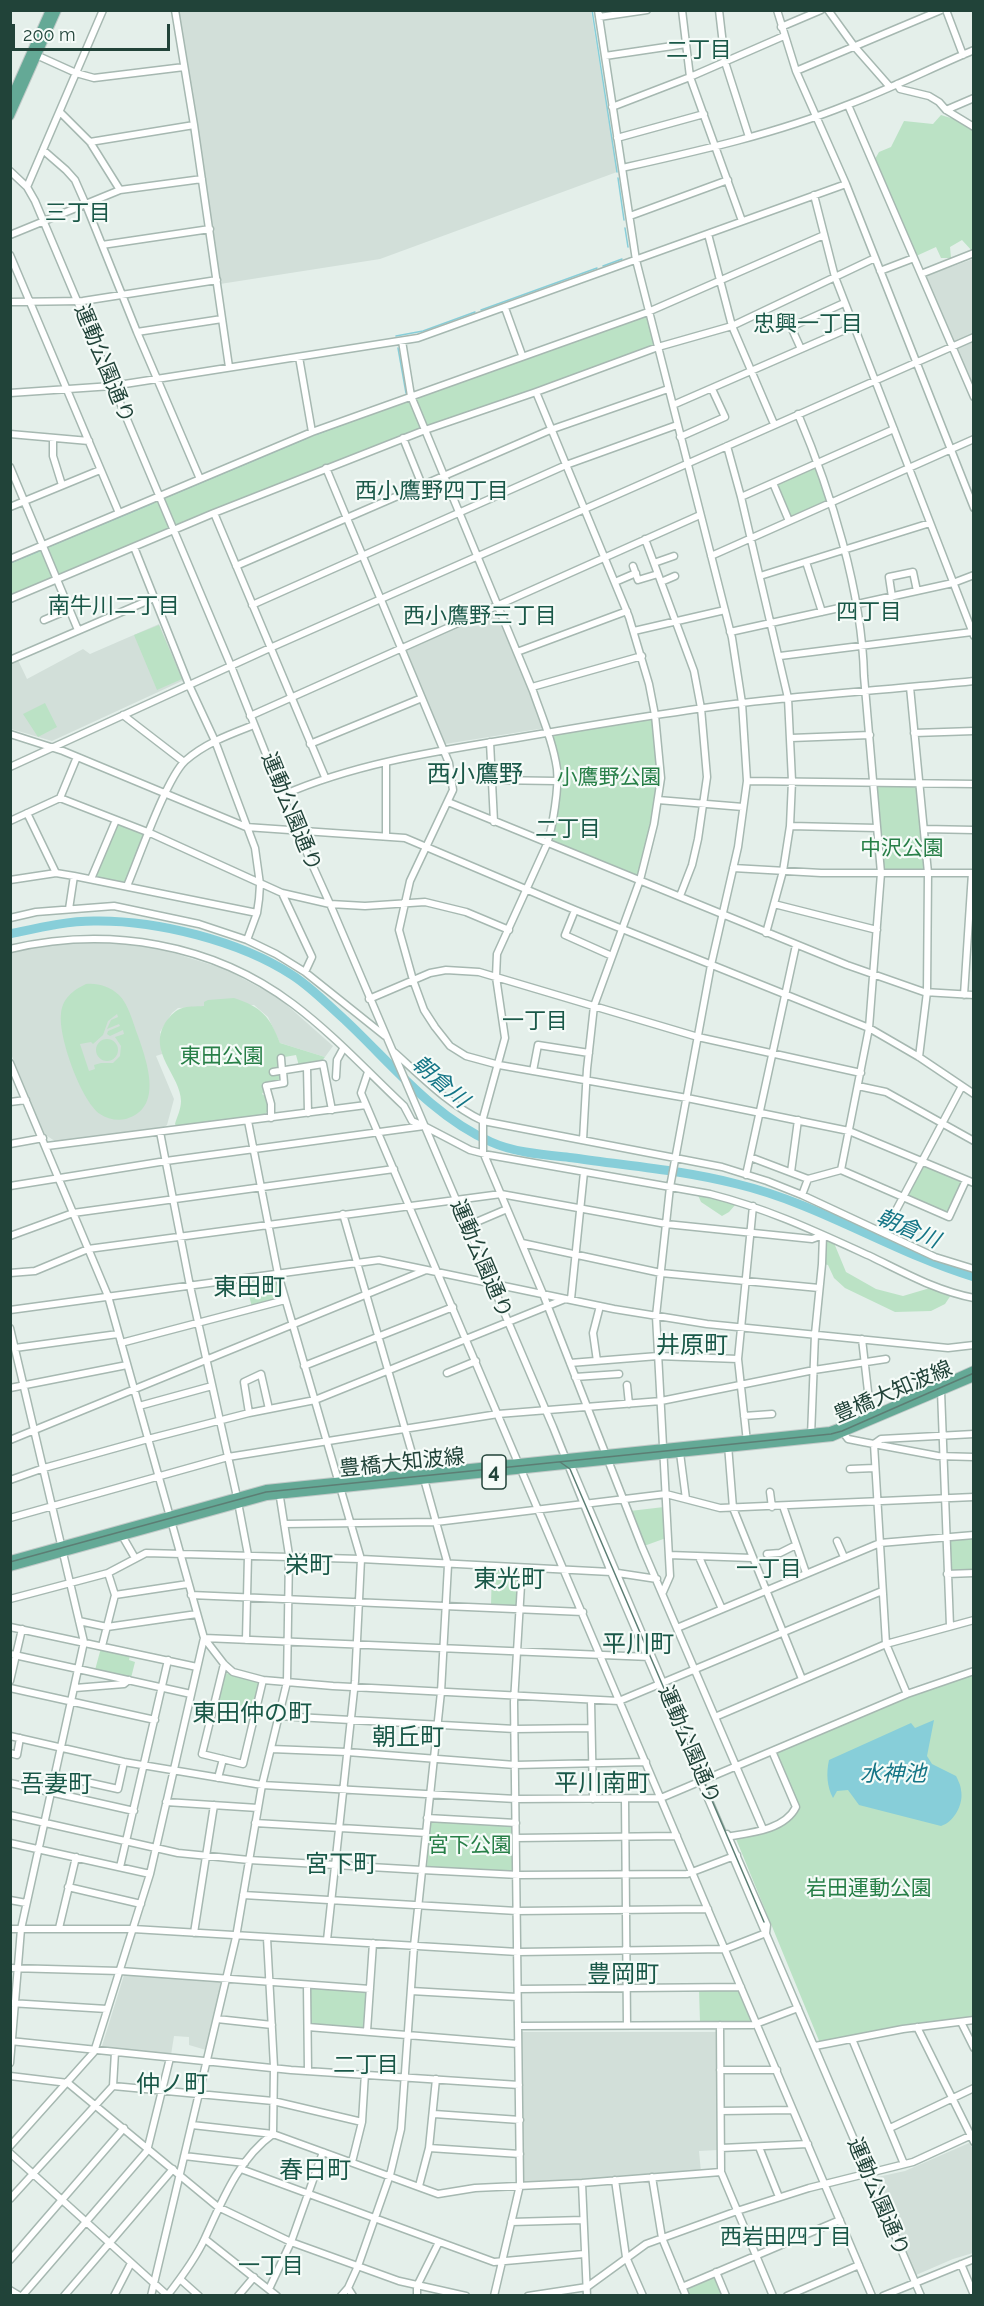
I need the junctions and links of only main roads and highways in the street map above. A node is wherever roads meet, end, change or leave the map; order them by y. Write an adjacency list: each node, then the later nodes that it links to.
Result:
1 (54, 11): 2 (main road)
2 (34, 54): 3 (main road); 4 (main road)
3 (11, 97)
4 (10, 116)
5 (974, 1370): 7 (main road, 豊橋大知波線 / 4)
6 (974, 1377): 7 (main road, 豊橋大知波線 / 4)
7 (871, 1419): 8 (main road, 豊橋大知波線 / 4)
8 (728, 1445): 9 (main road, 豊橋大知波線 / 4); 9 (main road, 豊橋大知波線 / 4)
9 (664, 1451): 10 (main road, 豊橋大知波線 / 4)
10 (62, 1549): 11 (main road, 豊橋大知波線 / 4); 12 (main road, 豊橋大知波線 / 4)
11 (10, 1560)
12 (10, 1567)

